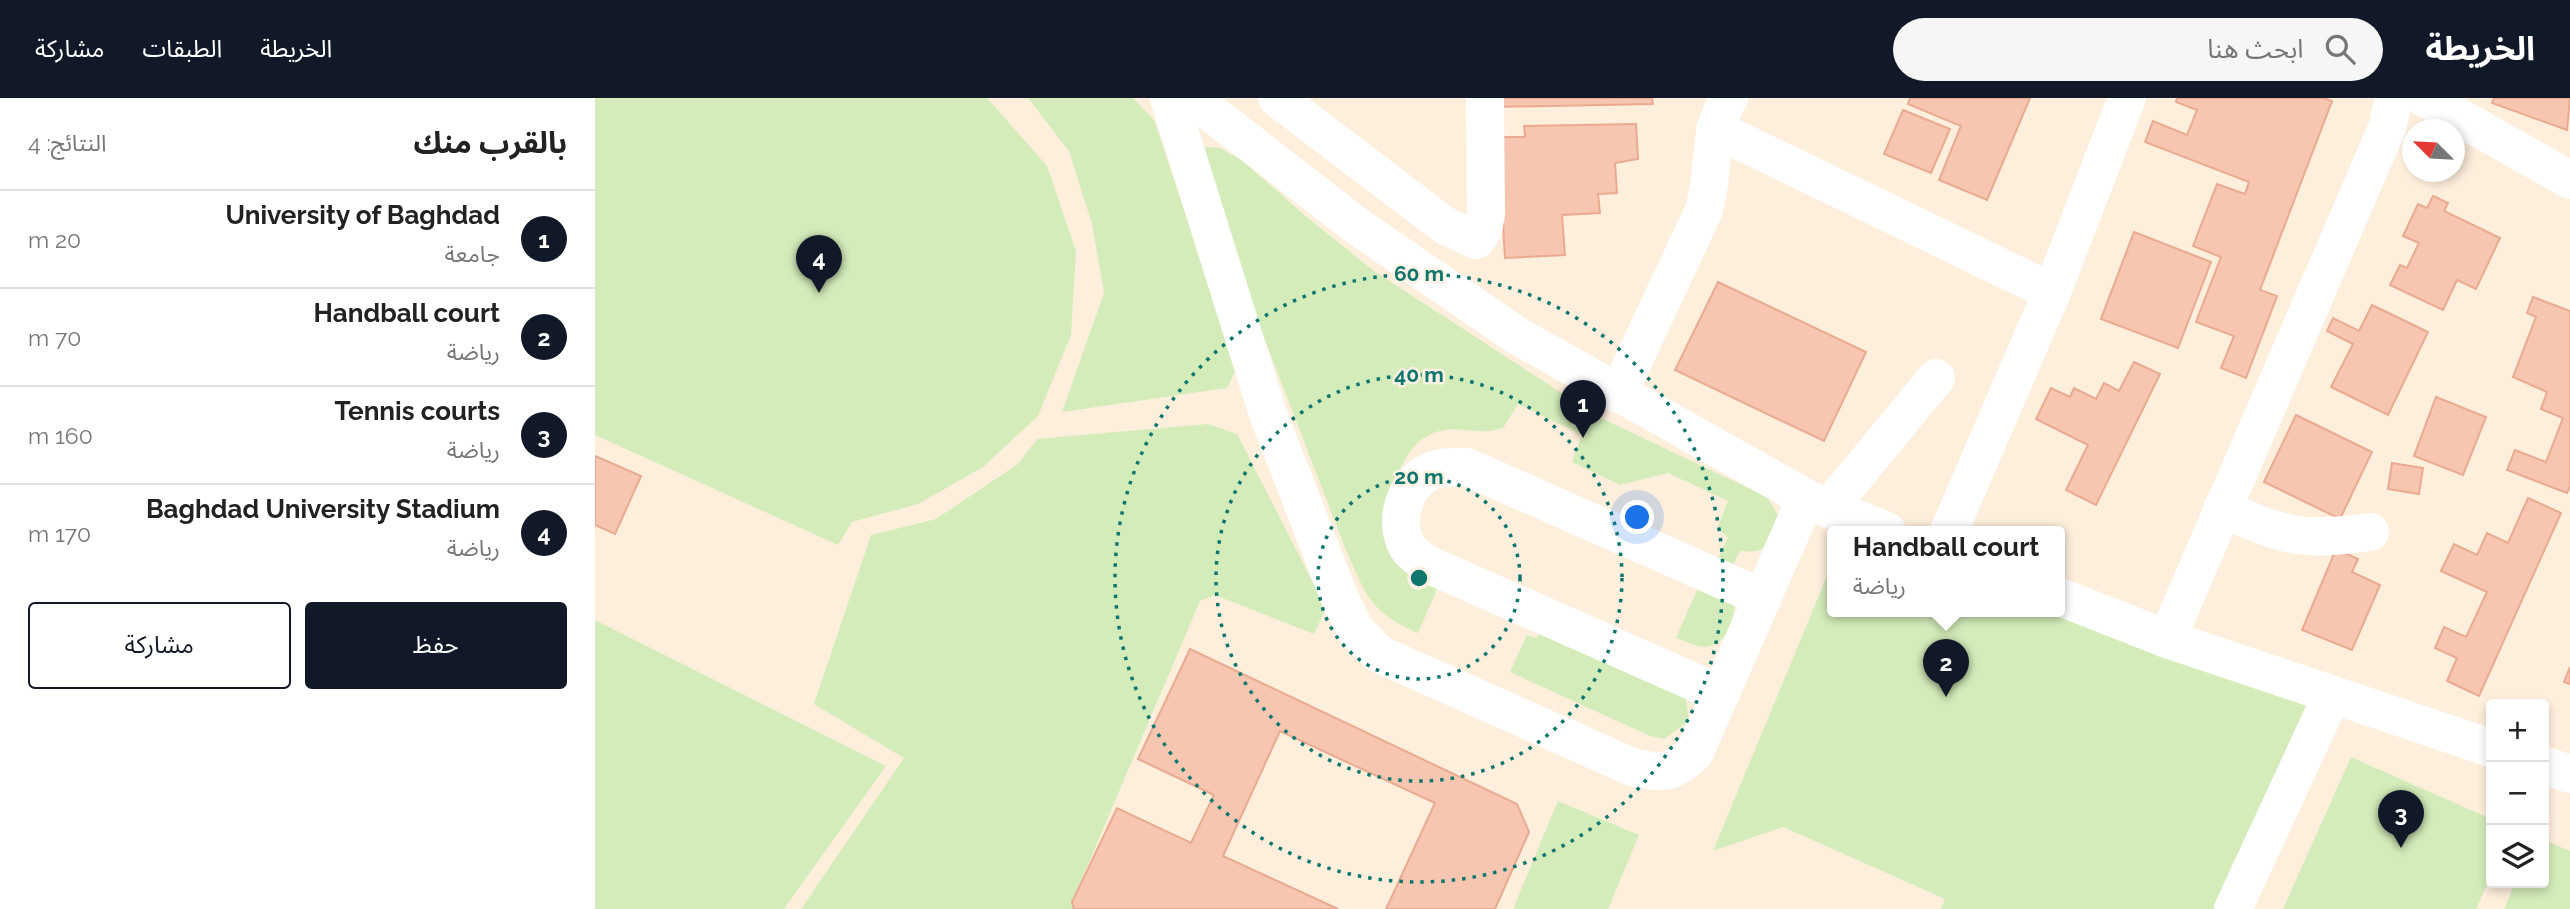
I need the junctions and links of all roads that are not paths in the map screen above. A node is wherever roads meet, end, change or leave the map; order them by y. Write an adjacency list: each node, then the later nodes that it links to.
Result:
1 (1169, 98): 21 (lane)
2 (1192, 98): 12 (lane)
3 (1277, 98): 4 (lane)
4 (1485, 98)
5 (2126, 98): 10 (lane)
6 (2394, 98): 14 (lane)
7 (2425, 98): 9 (lane)
8 (1722, 114): 10 (lane); 12 (lane)
9 (2570, 180)
10 (2052, 292): 16 (lane)
11 (1936, 378): 13 (lane)
12 (1618, 394): 13 (lane)
13 (1817, 503): 15 (lane); 18 (lane)
14 (2222, 509): 17 (lane); 20 (lane)
15 (1874, 526)
16 (1951, 526)
17 (2370, 532)
18 (1763, 598): 21 (lane); 21 (lane)
19 (2065, 599): 20 (lane)
20 (2167, 639): 22 (lane)
21 (1721, 694)
22 (2332, 695): 23 (lane); 26 (lane)
23 (2486, 746)
24 (2549, 767): 25 (lane)
25 (2570, 774)
26 (2233, 909)

